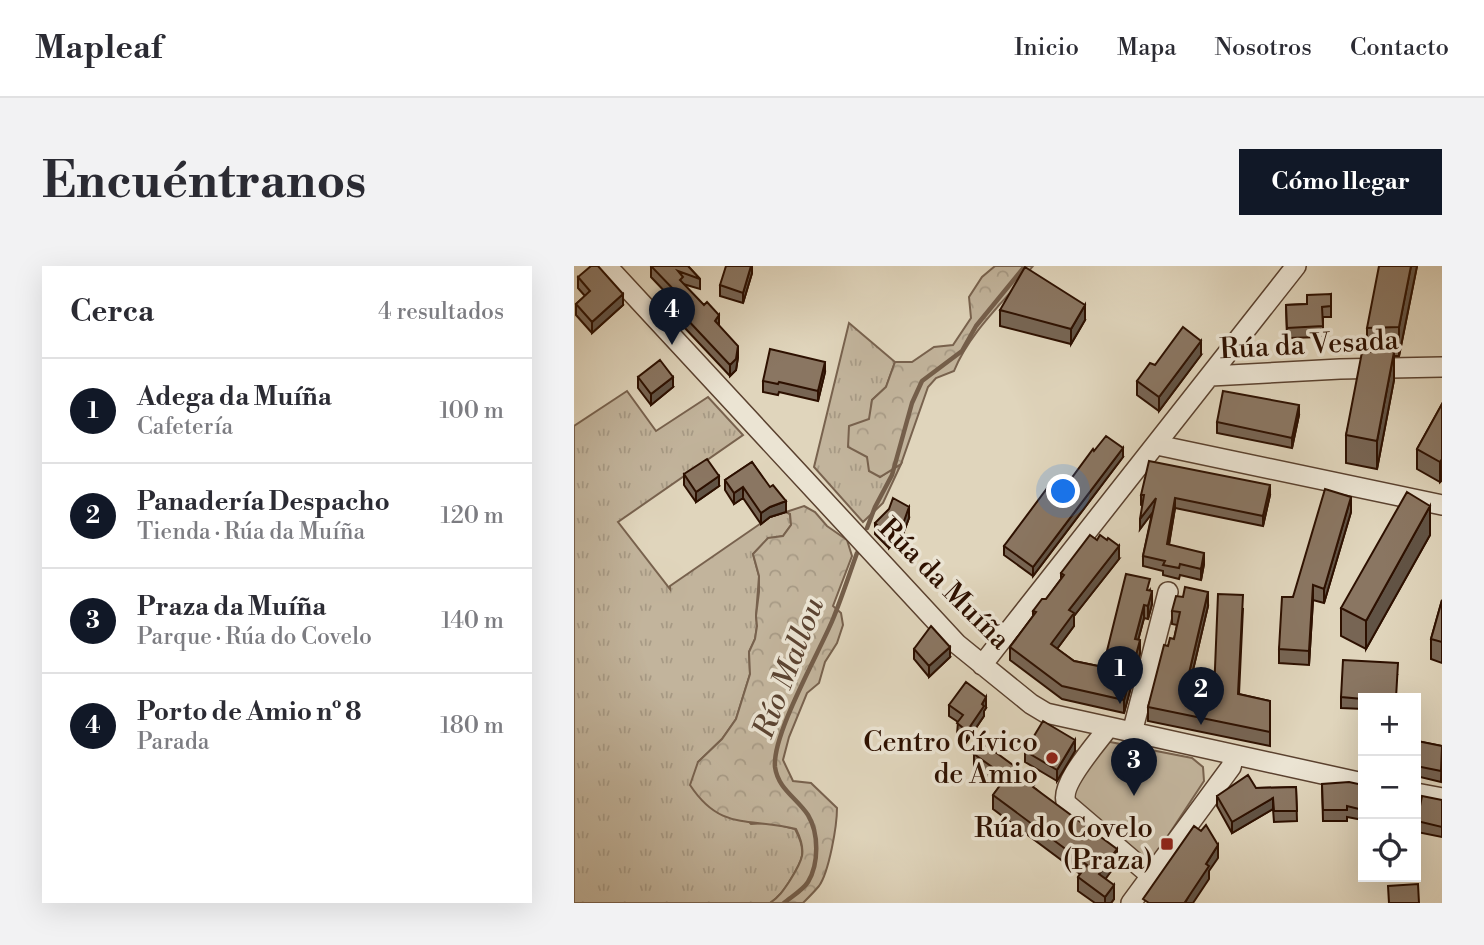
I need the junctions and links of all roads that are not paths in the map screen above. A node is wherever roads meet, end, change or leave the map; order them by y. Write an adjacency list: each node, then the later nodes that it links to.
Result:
1 (607, 266): 10 (street, Rúa da Muíña)
2 (1296, 266): 4 (street)
3 (1442, 367): 4 (street, Rúa da Vesada)
4 (1210, 376): 5 (street, Rúa da Vesada)
5 (1176, 420): 6 (street, Rúa da Vesada); 7 (street)
6 (1157, 445): 7 (street); 10 (street, Rúa da Vesada)
7 (1192, 452): 8 (street)
8 (1442, 505)
9 (1168, 592): 12 (street)
10 (982, 665): 11 (street, Rúa da Muíña)
11 (1108, 728): 12 (street, Rúa da Muíña); 17 (street)
12 (1132, 733): 13 (street, Rúa da Muíña)
13 (1234, 756): 14 (street, Rúa da Muíña); 17 (street)
14 (1358, 782)
15 (1421, 794): 16 (street)
16 (1442, 798)
17 (1150, 875): 18 (street)
18 (1131, 903)

